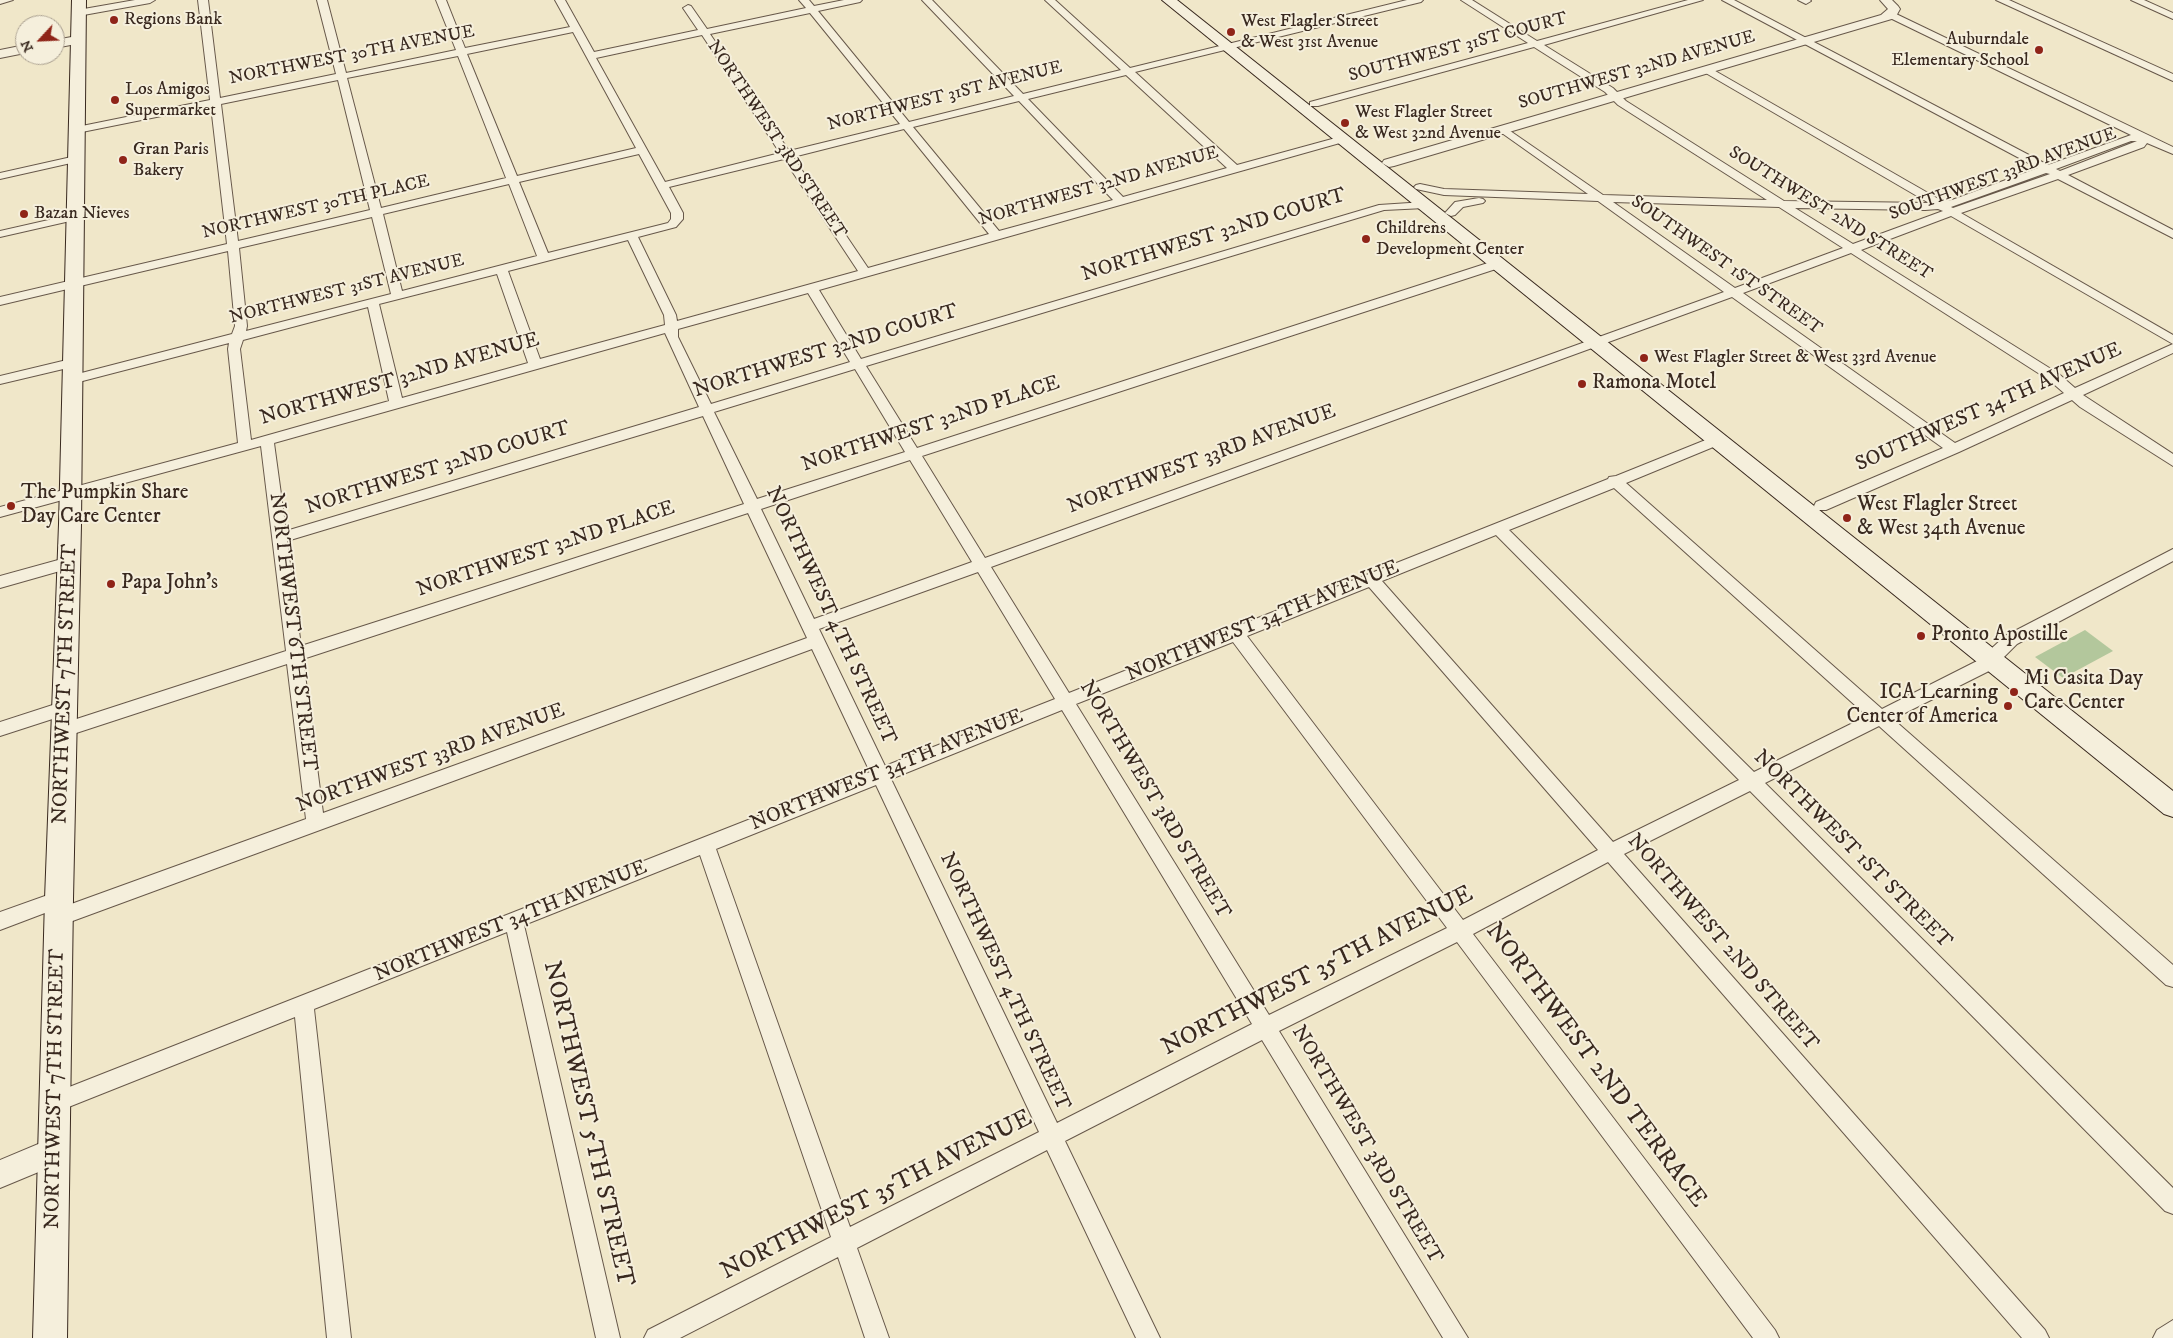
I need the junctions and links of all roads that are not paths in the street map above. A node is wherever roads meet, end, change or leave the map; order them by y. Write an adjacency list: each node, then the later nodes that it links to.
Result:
1 (8, 0): 20 (street)
2 (150, 0): 21 (street)
3 (203, 0): 43 (street)
4 (322, 0): 39 (street)
5 (441, 0): 34 (street)
6 (560, 0): 26 (street)
7 (804, 0): 24 (street)
8 (857, 0): 24 (street)
9 (927, 0): 42 (street)
10 (1050, 0): 38 (street)
11 (1169, 0): 32 (main road)
12 (1183, 0): 32 (main road)
13 (1418, 0): 32 (street, NORTHWEST 31ST AVENUE)
14 (1466, 0): 31 (street, SOUTHWEST 2ND STREET)
15 (1698, 0): 31 (street, SOUTHWEST 31ST COURT)
16 (1727, 0): 29 (street)
17 (1879, 0): 23 (street)
18 (2001, 0): 40 (street)
19 (2136, 0): 25 (street)
20 (0, 2)
21 (78, 6): 28 (main road, NORTHWEST 7TH STREET)
22 (688, 8): 27 (street, NORTHWEST 3RD STREET)
23 (1890, 8): 29 (street, SOUTHWEST 32ND AVENUE); 49 (street)
24 (812, 10): 27 (street); 45 (street)
25 (2173, 16)
26 (575, 29): 34 (street, NORTHWEST 30TH AVENUE); 36 (street)
27 (704, 32): 36 (street); 52 (street, NORTHWEST 3RD STREET)
28 (77, 40): 30 (street); 46 (main road, NORTHWEST 7TH STREET)
29 (1806, 41): 37 (street, SOUTHWEST 32ND AVENUE); 54 (street)
30 (65, 42)
31 (1536, 43): 41 (street, SOUTHWEST 2ND STREET); 44 (street, SOUTHWEST 31ST COURT)
32 (1233, 46): 38 (street, NORTHWEST 31ST AVENUE); 44 (main road); 48 (main road)
33 (15, 51): 35 (street)
34 (462, 52): 39 (street, NORTHWEST 30TH AVENUE); 59 (street)
35 (0, 54)
36 (590, 56): 50 (street)
37 (1707, 70): 41 (street, SOUTHWEST 32ND AVENUE); 66 (street)
38 (1128, 72): 42 (street, NORTHWEST 31ST AVENUE); 55 (street)
39 (341, 76): 43 (street, NORTHWEST 30TH AVENUE); 69 (street)
40 (2173, 78)
41 (1616, 96): 47 (street, SOUTHWEST 32ND AVENUE); 64 (street, SOUTHWEST 2ND STREET)
42 (1021, 98): 45 (street, NORTHWEST 31ST AVENUE); 62 (street)
43 (215, 102): 46 (street, NORTHWEST 30TH AVENUE); 79 (street)
44 (1314, 104): 48 (main road)
45 (906, 125): 52 (street, NORTHWEST 31ST AVENUE); 76 (street)
46 (77, 130): 53 (main road, NORTHWEST 7TH STREET)
47 (1503, 130): 56 (street, SOUTHWEST 32ND AVENUE); 63 (street, SOUTHWEST 1ST STREET)
48 (1345, 135): 55 (street, NORTHWEST 32ND AVENUE); 56 (main road)
49 (2145, 138): 51 (street); 54 (street, SOUTHWEST 33RD AVENUE); 57 (street, SOUTHWEST 33RD AVENUE)
50 (641, 150): 59 (street, NORTHWEST 30TH PLACE); 60 (street)
51 (2173, 151)
52 (787, 155): 60 (street, NORTHWEST 31ST AVENUE); 84 (street, NORTHWEST 3RD STREET)
53 (76, 159): 58 (street); 73 (main road, NORTHWEST 7TH STREET)
54 (2047, 168): 57 (street); 66 (street, SOUTHWEST 33RD AVENUE)
55 (1235, 169): 62 (street, NORTHWEST 32ND AVENUE)
56 (1388, 169): 61 (main road)
57 (2059, 175): 70 (street, SOUTHWEST 33RD AVENUE); 77 (street)
58 (0, 176)
59 (513, 180): 69 (street, NORTHWEST 30TH PLACE); 81 (street)
60 (661, 186): 78 (street)
61 (1413, 189): 63 (street); 65 (main road); 67 (street, NORTHWEST 32ND COURT); 71 (main road)
62 (1120, 201): 76 (street, NORTHWEST 32ND AVENUE)
63 (1605, 202): 64 (street, SOUTHWEST 33RD AVENUE); 68 (street); 71 (street); 87 (street, SOUTHWEST 1ST STREET)
64 (1781, 204): 66 (street, SOUTHWEST 33RD AVENUE); 68 (street, SOUTHWEST 2ND STREET)
65 (1425, 205): 67 (street, NORTHWEST 32ND COURT); 82 (main road)
66 (1940, 205): 70 (street)
67 (1383, 207): 97 (street, NORTHWEST 32ND COURT)
68 (1792, 211): 72 (street); 80 (street, SOUTHWEST 2ND STREET)
69 (377, 212): 79 (street, NORTHWEST 30TH PLACE); 88 (street)
70 (1952, 212): 72 (street); 74 (street, SOUTHWEST 33RD AVENUE); 94 (street)
71 (1451, 213): 93 (main road)
72 (1891, 213): 74 (street)
73 (75, 217): 75 (street); 85 (main road, NORTHWEST 7TH STREET)
74 (1907, 228): 80 (street, SOUTHWEST 33RD AVENUE)
75 (0, 234)
76 (996, 235): 84 (street, NORTHWEST 32ND AVENUE)
77 (2173, 235)
78 (632, 236): 81 (street, NORTHWEST 31ST AVENUE); 91 (street, NORTHWEST 4TH STREET)
79 (232, 246): 85 (street, NORTHWEST 30TH PLACE); 92 (street)
80 (1852, 248): 87 (street, SOUTHWEST 33RD AVENUE); 100 (street, SOUTHWEST 2ND STREET)
81 (544, 259): 83 (street, NORTHWEST 31ST AVENUE)
82 (1498, 264): 93 (main road); 107 (street, NORTHWEST 32ND PLACE)
83 (502, 270): 88 (street, NORTHWEST 31ST AVENUE); 96 (street)
84 (865, 272): 86 (street, NORTHWEST 32ND AVENUE)
85 (74, 284): 89 (street, NORTHWEST 30TH PLACE); 98 (main road, NORTHWEST 7TH STREET)
86 (811, 287): 91 (street, NORTHWEST 32ND AVENUE); 97 (street, NORTHWEST 3RD STREET)
87 (1734, 292): 93 (street, SOUTHWEST 33RD AVENUE); 106 (street, SOUTHWEST 1ST STREET)
88 (398, 297): 90 (street, NORTHWEST 31ST AVENUE)
89 (0, 301)
90 (373, 303): 92 (street, NORTHWEST 31ST AVENUE); 101 (street)
91 (671, 326): 96 (street, NORTHWEST 32ND AVENUE); 102 (street, NORTHWEST 4TH STREET)
92 (237, 338): 98 (street, NORTHWEST 31ST AVENUE); 105 (street)
93 (1603, 340): 104 (main road); 112 (main road); 118 (street, NORTHWEST 33RD AVENUE)
94 (2173, 340)
95 (2173, 348): 100 (street, SOUTHWEST 34TH AVENUE)
96 (535, 364): 101 (street, NORTHWEST 32ND AVENUE)
97 (858, 365): 102 (street, NORTHWEST 32ND COURT); 107 (street, NORTHWEST 3RD STREET)
98 (71, 371): 99 (street, NORTHWEST 31ST AVENUE); 110 (main road, NORTHWEST 7TH STREET)
99 (0, 380)
100 (2074, 394): 106 (street, SOUTHWEST 34TH AVENUE); 108 (street, SOUTHWEST 2ND STREET)
101 (396, 403): 103 (street, NORTHWEST 32ND AVENUE)
102 (707, 410): 111 (street, NORTHWEST 4TH STREET); 115 (street, NORTHWEST 32ND COURT)
103 (267, 440): 105 (street, NORTHWEST 32ND AVENUE); 115 (street, NORTHWEST 6TH STREET)
104 (1718, 440): 109 (street, NORTHWEST 34TH AVENUE); 123 (main road)
105 (245, 446): 110 (street, NORTHWEST 32ND AVENUE)
106 (1954, 449): 112 (street, SOUTHWEST 34TH AVENUE)
107 (913, 454): 111 (street, NORTHWEST 32ND PLACE); 118 (street, NORTHWEST 3RD STREET)
108 (2173, 461)
109 (1614, 480): 114 (street, NORTHWEST 34TH AVENUE); 126 (street)
110 (70, 493): 113 (street, NORTHWEST 32ND AVENUE); 117 (main road, NORTHWEST 7TH STREET)
111 (753, 506): 121 (street, NORTHWEST 4TH STREET); 124 (street, NORTHWEST 32ND PLACE)
112 (1822, 506): 123 (main road)
113 (0, 512)
114 (1498, 528): 119 (street, NORTHWEST 34TH AVENUE); 130 (street, NORTHWEST 1ST STREET)
115 (280, 538): 124 (street, NORTHWEST 6TH STREET)
116 (2173, 554): 123 (street, NORTHWEST 35TH AVENUE)
117 (69, 563): 120 (street); 127 (main road, NORTHWEST 7TH STREET)
118 (981, 564): 121 (street, NORTHWEST 33RD AVENUE); 125 (street, NORTHWEST 3RD STREET)
119 (1371, 579): 122 (street, NORTHWEST 34TH AVENUE); 135 (street, NORTHWEST 2ND STREET)
120 (0, 582)
121 (814, 633): 129 (street, NORTHWEST 4TH STREET); 133 (street, NORTHWEST 33RD AVENUE)
122 (1236, 634): 125 (street, NORTHWEST 34TH AVENUE); 139 (street, NORTHWEST 2ND TERRACE)
123 (1995, 654): 126 (street, NORTHWEST 35TH AVENUE); 131 (main road); 132 (main road)
124 (295, 656): 127 (street, NORTHWEST 32ND PLACE); 133 (street, NORTHWEST 6TH STREET)
125 (1066, 701): 129 (street, NORTHWEST 34TH AVENUE); 142 (street, NORTHWEST 3RD STREET)
126 (1882, 718): 130 (street, NORTHWEST 35TH AVENUE); 140 (street)
127 (65, 719): 128 (street, NORTHWEST 32ND PLACE); 136 (main road, NORTHWEST 7TH STREET)
128 (0, 729)
129 (880, 774): 134 (street, NORTHWEST 34TH AVENUE); 144 (street, NORTHWEST 4TH STREET)
130 (1751, 782): 135 (street, NORTHWEST 35TH AVENUE); 147 (street, NORTHWEST 1ST STREET)
131 (2173, 785)
132 (2173, 806)
133 (316, 825): 136 (street, NORTHWEST 33RD AVENUE)
134 (705, 844): 138 (street, NORTHWEST 34TH AVENUE); 148 (street)
135 (1611, 852): 139 (street, NORTHWEST 35TH AVENUE); 158 (street, NORTHWEST 2ND STREET)
136 (59, 908): 137 (street, NORTHWEST 33RD AVENUE); 143 (main road, NORTHWEST 7TH STREET)
137 (0, 921)
138 (514, 921): 141 (street, NORTHWEST 34TH AVENUE); 152 (street, NORTHWEST 5TH STREET)
139 (1460, 931): 142 (street, NORTHWEST 35TH AVENUE); 157 (street, NORTHWEST 2ND TERRACE)
140 (2173, 978)
141 (304, 1004): 143 (street, NORTHWEST 34TH AVENUE); 151 (street)
142 (1266, 1027): 144 (street, NORTHWEST 35TH AVENUE); 156 (street, NORTHWEST 3RD STREET)
143 (56, 1102): 145 (main road, NORTHWEST 7TH STREET)
144 (1053, 1137): 148 (street, NORTHWEST 35TH AVENUE); 155 (street, NORTHWEST 4TH STREET)
145 (54, 1151): 146 (street); 150 (main road, NORTHWEST 7TH STREET)
146 (0, 1174)
147 (2173, 1203)
148 (844, 1242): 153 (street, NORTHWEST 35TH AVENUE); 154 (street)
149 (2173, 1332): 159 (street)
150 (50, 1338)
151 (339, 1338)
152 (608, 1338)
153 (656, 1338)
154 (878, 1338)
155 (1148, 1338)
156 (1456, 1338)
157 (1767, 1338)
158 (2037, 1338)
159 (2165, 1338)

